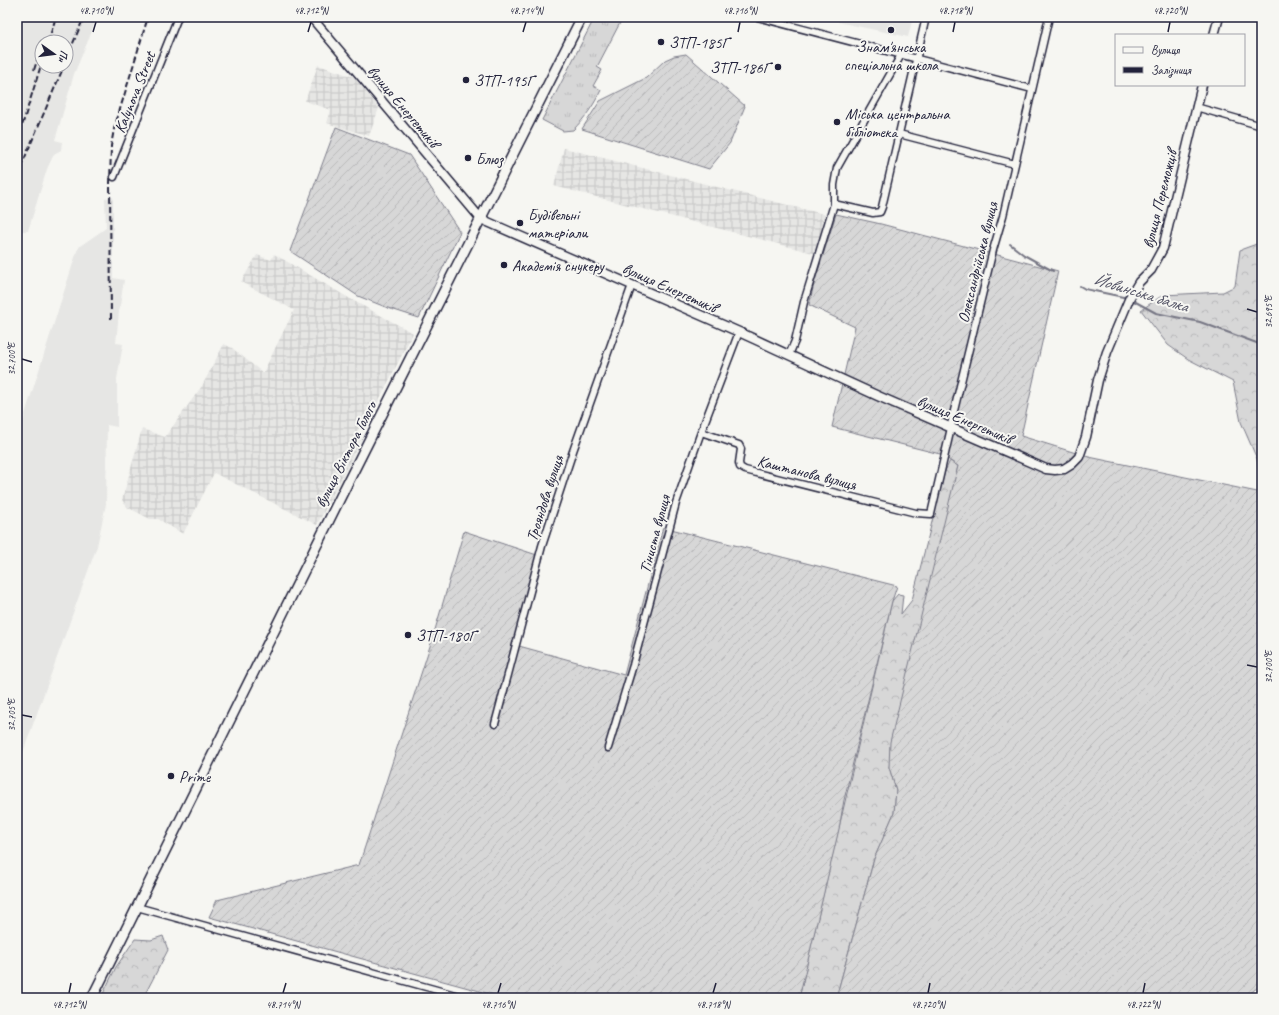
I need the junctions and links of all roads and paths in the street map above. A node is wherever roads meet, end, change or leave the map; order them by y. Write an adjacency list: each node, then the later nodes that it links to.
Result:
1 (178, 17): 17 (street, Kalynova Street)
2 (311, 17): 19 (street, вулиця Енергетиків)
3 (582, 17): 19 (main road, вулиця Віктора Голого)
4 (757, 17): 9 (street)
5 (926, 17): 10 (street)
6 (1049, 17): 12 (street, Олександрійська вулиця)
7 (1219, 17): 8 (street)
8 (1214, 34)
9 (901, 54): 10 (street); 18 (street)
10 (916, 58): 12 (street); 15 (street)
11 (1202, 86): 13 (street, вулиця Переможців)
12 (1032, 89): 16 (street, Олександрійська вулиця)
13 (1196, 107): 14 (street); 25 (street, вулиця Переможців)
14 (1262, 126)
15 (899, 134): 16 (street); 18 (street)
16 (1015, 164): 23 (street, Олександрійська вулиця)
17 (114, 177)
18 (834, 204): 22 (street)
19 (481, 219): 20 (street, вулиця Енергетиків); 29 (main road, вулиця Віктора Голого)
20 (632, 286): 21 (street, вулиця Енергетиків); 27 (street, Трояндова вулиця)
21 (739, 332): 22 (street, вулиця Енергетиків); 24 (street, Тіниста вулиця)
22 (790, 355): 23 (street, вулиця Енергетиків)
23 (952, 428): 25 (street, вулиця Енергетиків); 26 (street, Олександрійська вулиця)
24 (701, 432): 26 (street, Каштанова вулиця); 28 (street, Тіниста вулиця)
25 (1082, 449)
26 (931, 514)
27 (495, 724)
28 (608, 748)
29 (137, 907): 30 (main road, вулиця Віктора Голого); 31 (street)
30 (92, 998)
31 (466, 998)

